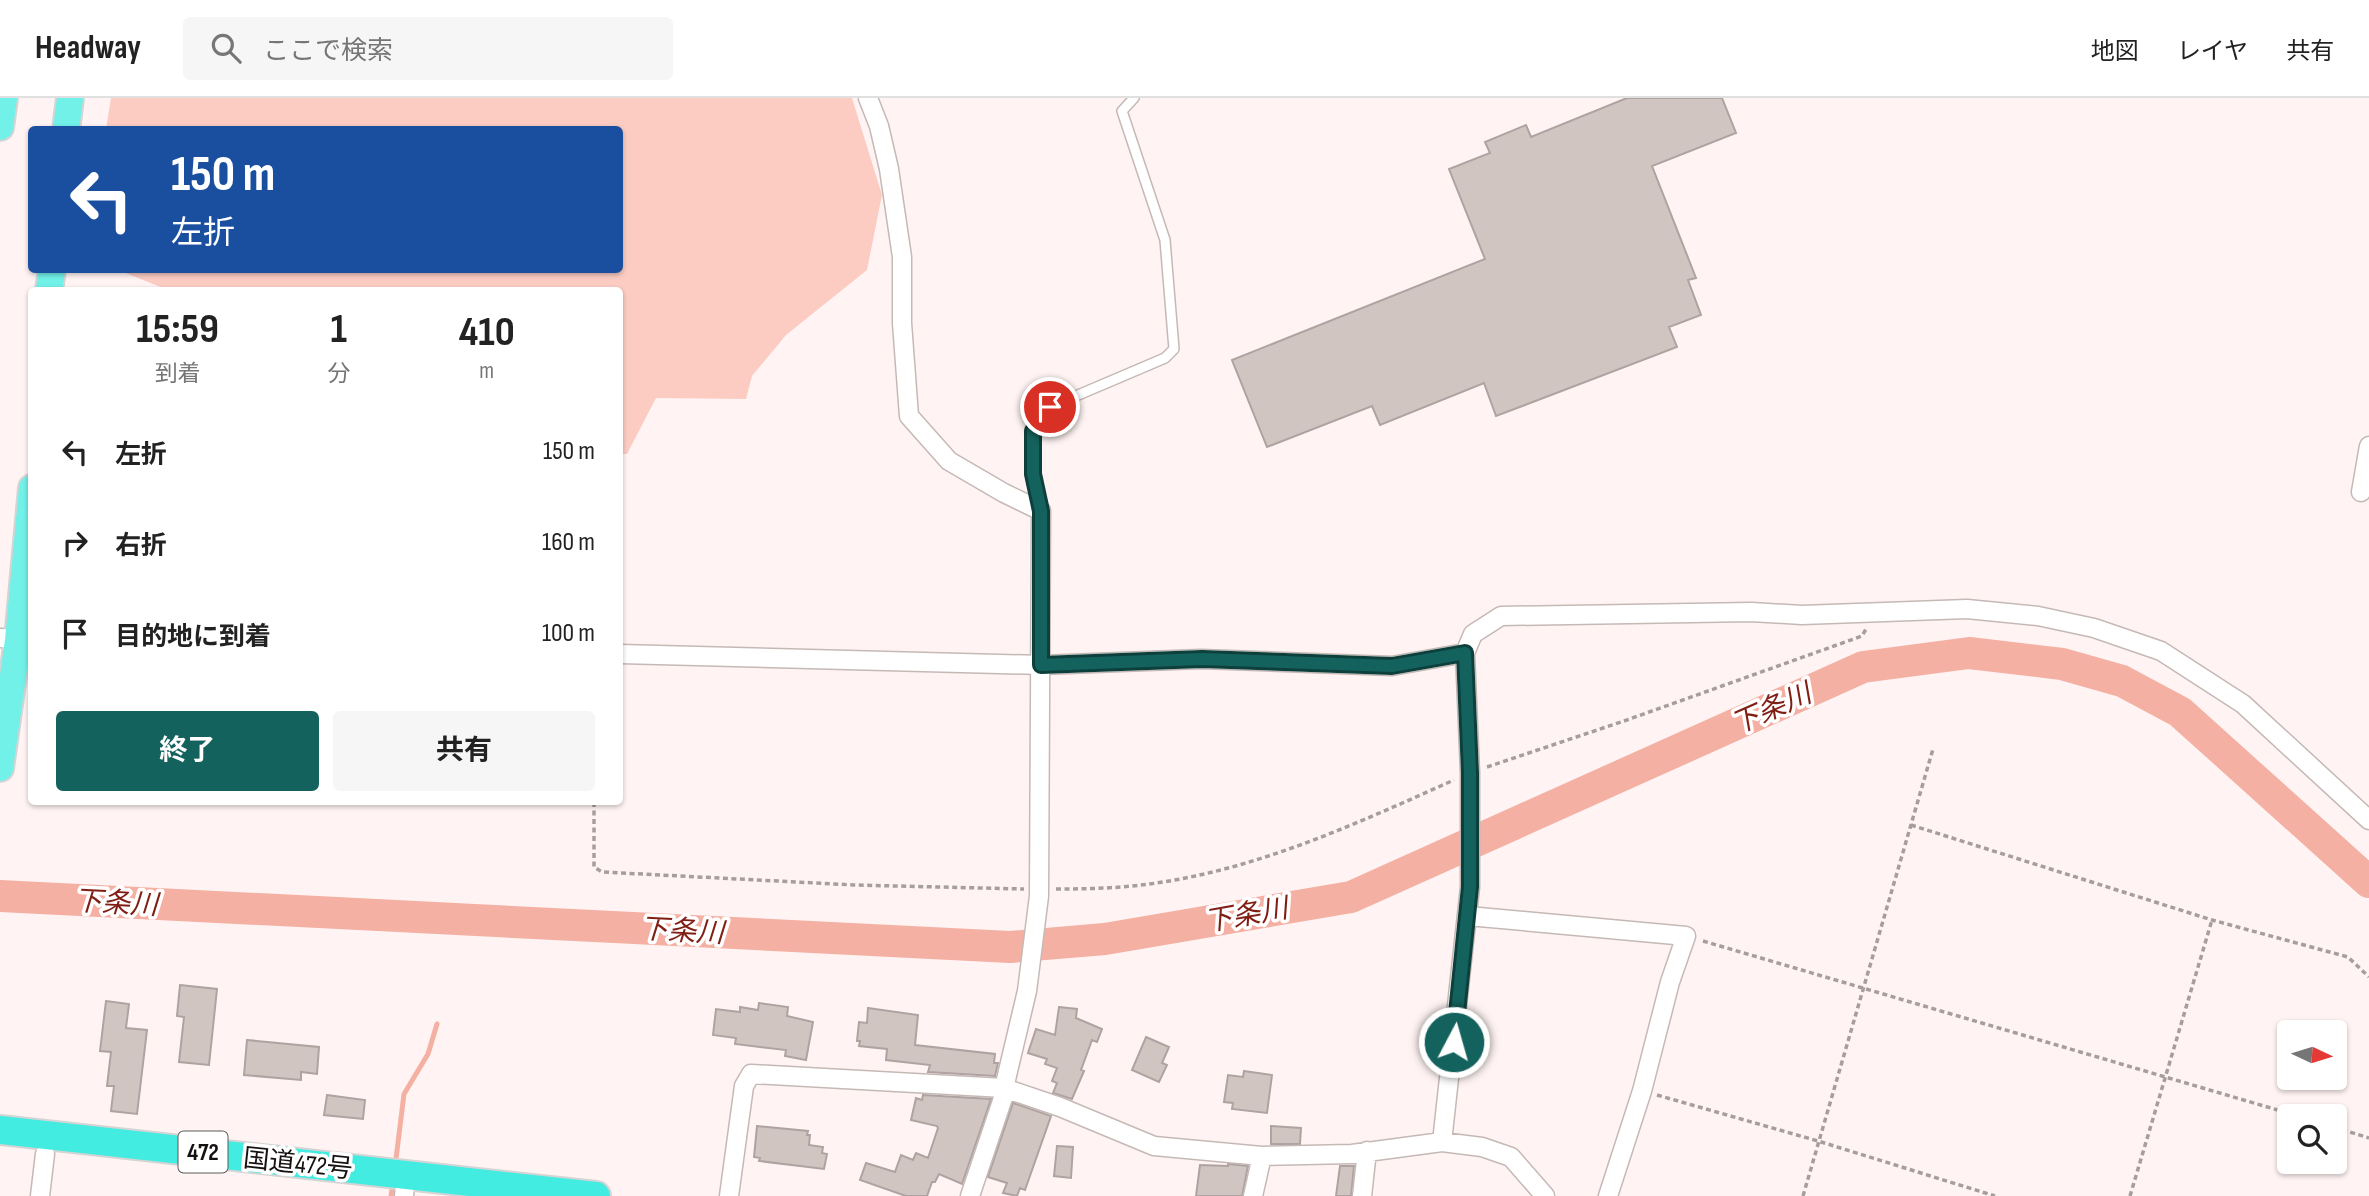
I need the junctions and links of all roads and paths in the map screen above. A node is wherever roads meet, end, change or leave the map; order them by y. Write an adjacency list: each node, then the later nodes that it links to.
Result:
1 (4, 98): 6 (main road)
2 (70, 98): 5 (main road)
3 (868, 98): 9 (street)
4 (1134, 98): 9 (lane)
5 (66, 126)
6 (0, 127)
7 (2369, 446): 8 (street)
8 (2361, 492)
9 (1041, 511): 15 (street)
10 (28, 526): 12 (main road)
11 (1869, 614): 13 (street); 18 (path); 20 (street)
12 (16, 639): 17 (main road)
13 (1465, 653): 15 (street); 18 (street)
14 (623, 654): 15 (street)
15 (1041, 665): 22 (street)
16 (1933, 749): 21 (path)
17 (0, 768)
18 (1470, 776): 22 (path); 23 (street)
19 (594, 805): 22 (path)
20 (2369, 820)
21 (1911, 825): 24 (path); 27 (path)
22 (1039, 892): 29 (street)
23 (1468, 916): 25 (street); 36 (street)
24 (2212, 920): 26 (path); 28 (path)
25 (1686, 936): 27 (path); 30 (street)
26 (2369, 978)
27 (1864, 989): 28 (path); 35 (path)
28 (2165, 1077): 31 (path); 52 (path)
29 (1005, 1088): 40 (street); 44 (street); 45 (street)
30 (1642, 1091): 35 (path); 49 (street)
31 (2277, 1110)
32 (0, 1130): 41 (highway, 国道472号 / 472)
33 (2347, 1131): 34 (path)
34 (2369, 1138)
35 (1818, 1141): 50 (path); 51 (path)
36 (1442, 1142): 38 (street); 48 (street)
37 (0, 1149): 39 (highway, 国道472号 / 472)
38 (1367, 1152): 40 (street); 47 (street)
39 (45, 1154): 41 (highway, 国道472号 / 472); 42 (street)
40 (1262, 1156): 46 (street)
41 (410, 1190): 43 (highway, 国道472号 / 472)
42 (40, 1196)
43 (596, 1196)
44 (729, 1196)
45 (970, 1196)
46 (1253, 1196)
47 (1362, 1196)
48 (1545, 1196)
49 (1608, 1196)
50 (1803, 1196)
51 (1995, 1196)
52 (2130, 1196)

